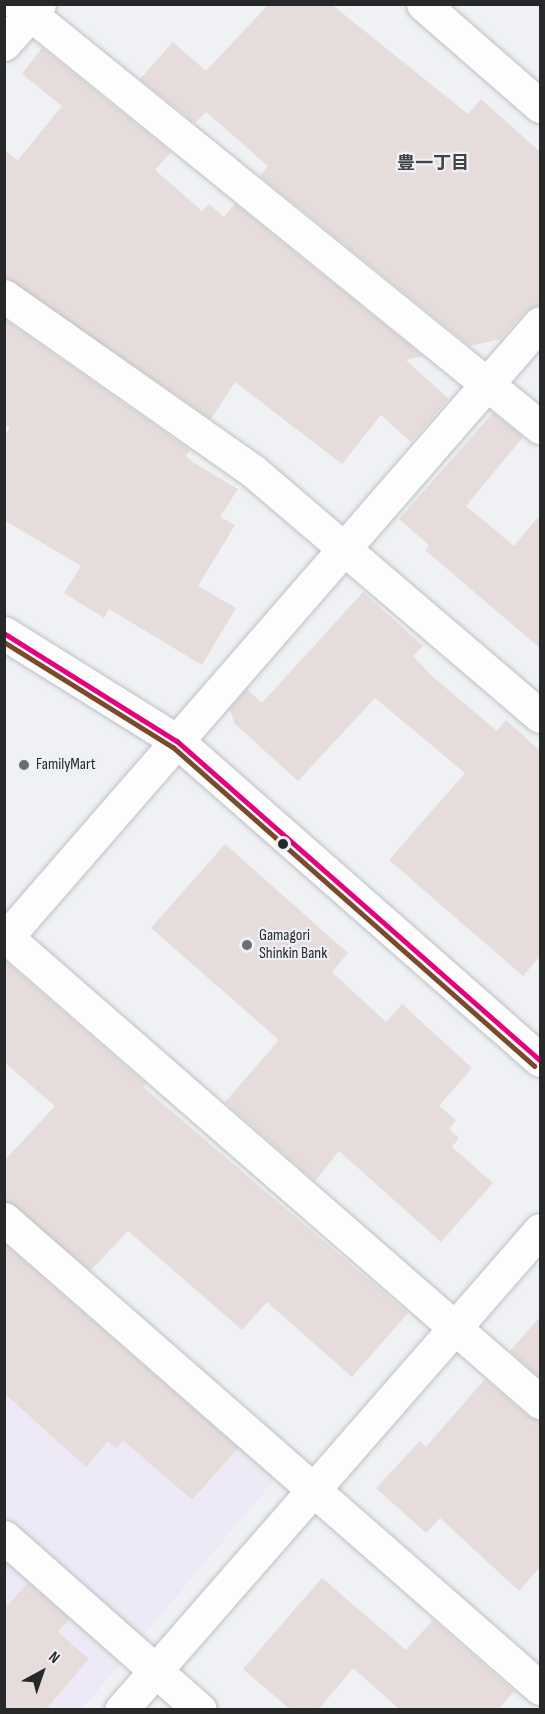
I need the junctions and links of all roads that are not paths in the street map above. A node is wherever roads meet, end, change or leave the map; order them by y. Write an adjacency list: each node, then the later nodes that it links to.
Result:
1 (423, 4): 4 (street)
2 (29, 8): 3 (street); 7 (street)
3 (4, 44)
4 (540, 106)
5 (4, 296): 9 (street)
6 (540, 323): 7 (street)
7 (489, 382): 8 (street); 9 (street)
8 (540, 427)
9 (344, 549): 11 (street); 12 (street)
10 (4, 633): 12 (street)
11 (540, 716)
12 (177, 741): 13 (street); 14 (street)
13 (5, 937): 17 (street)
14 (540, 1060)
15 (4, 1219): 19 (street)
16 (540, 1230): 17 (street)
17 (456, 1327): 18 (street); 19 (street)
18 (540, 1402)
19 (315, 1488): 21 (street); 22 (street)
20 (4, 1537): 21 (street)
21 (155, 1671): 23 (street); 24 (street)
22 (540, 1688)
23 (122, 1710)
24 (200, 1710)

